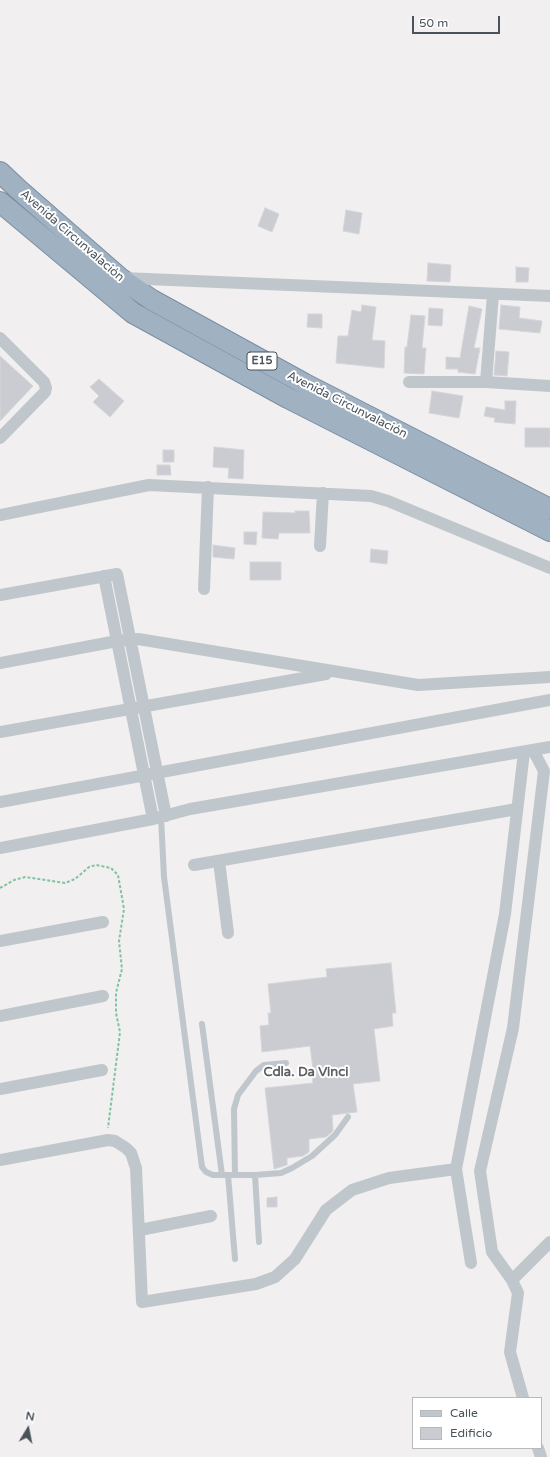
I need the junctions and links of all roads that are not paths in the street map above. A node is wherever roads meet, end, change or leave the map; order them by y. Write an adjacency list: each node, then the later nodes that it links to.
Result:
1 (0, 172): 3 (highway, Avenida Circunvalación / E15)
2 (1, 204): 15 (highway, Avenida Circunvalación / E15)
3 (120, 278): 4 (street); 13 (highway, Avenida Circunvalación / E15)
4 (493, 294): 5 (street); 8 (street)
5 (550, 296)
6 (0, 338): 10 (street)
7 (409, 382): 8 (street)
8 (486, 382): 9 (street)
9 (550, 386)
10 (0, 438)
11 (208, 488): 12 (street); 14 (street); 19 (street)
12 (323, 493): 16 (street); 17 (street)
13 (550, 509)
14 (0, 515)
15 (550, 531)
16 (320, 546)
17 (550, 568)
18 (104, 576): 20 (street); 21 (street); 22 (street)
19 (204, 589)
20 (0, 595)
21 (130, 639): 22 (street); 24 (street); 27 (street)
22 (117, 641): 23 (street); 28 (street)
23 (0, 663)
24 (335, 672): 25 (street); 27 (street)
25 (550, 677)
26 (550, 700): 32 (street)
27 (144, 706): 28 (street); 32 (street)
28 (130, 708): 29 (street); 33 (street)
29 (0, 732)
30 (550, 747): 31 (street)
31 (528, 751): 35 (street); 36 (street); 60 (street)
32 (157, 772): 33 (street); 36 (street)
33 (144, 774): 34 (street); 36 (street)
34 (0, 802)
35 (517, 809): 38 (street); 51 (street)
36 (160, 817): 37 (street); 52 (lane)
37 (0, 848)
38 (218, 861): 39 (street); 41 (street)
39 (194, 865)
40 (103, 922): 42 (street)
41 (228, 933)
42 (0, 941)
43 (103, 996): 44 (street)
44 (0, 1016)
45 (202, 1024): 52 (lane)
46 (286, 1063): 52 (lane)
47 (102, 1070): 48 (street)
48 (0, 1089)
49 (348, 1117): 53 (lane)
50 (0, 1160): 55 (street)
51 (456, 1169): 55 (street); 59 (street)
52 (229, 1175): 53 (lane); 58 (lane)
53 (256, 1175): 56 (lane)
54 (211, 1216): 55 (street)
55 (140, 1230)
56 (259, 1242)
57 (550, 1242): 60 (street)
58 (235, 1259)
59 (471, 1263)
60 (512, 1280): 61 (street)
61 (523, 1397)

